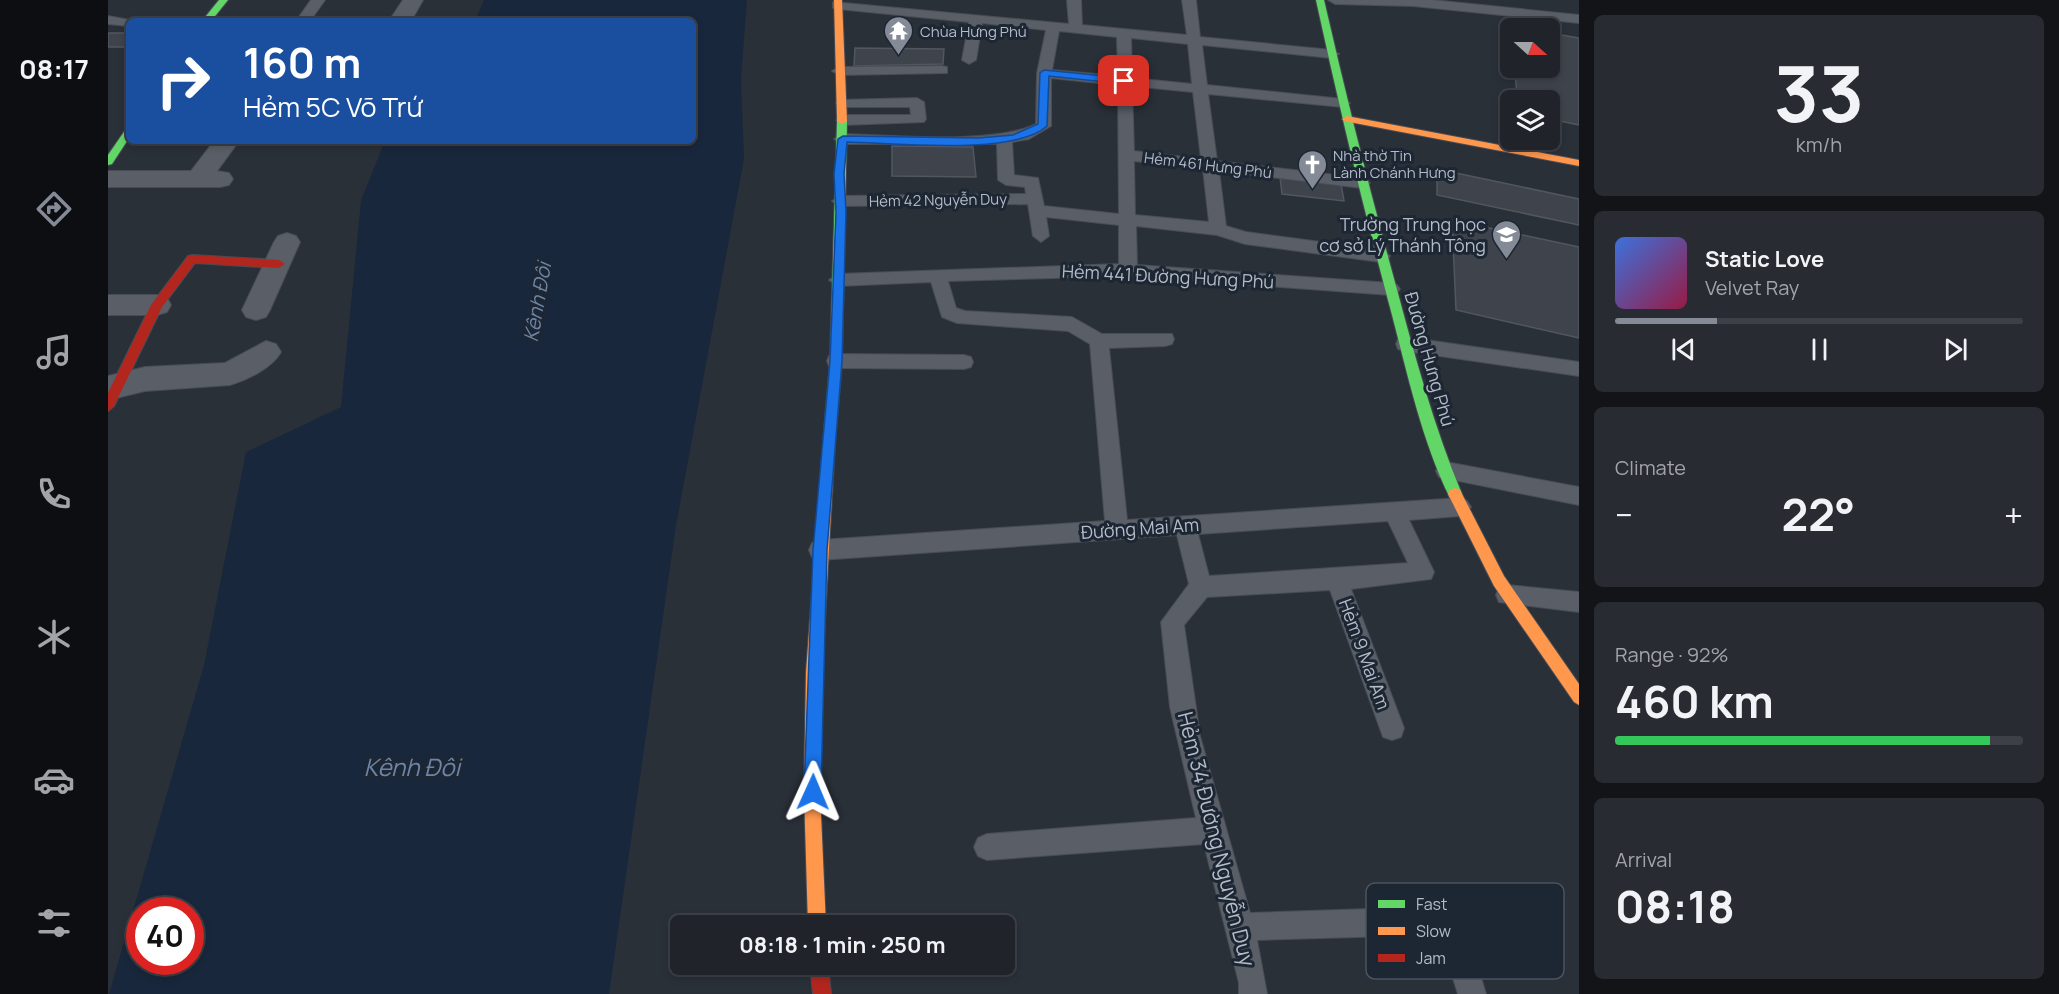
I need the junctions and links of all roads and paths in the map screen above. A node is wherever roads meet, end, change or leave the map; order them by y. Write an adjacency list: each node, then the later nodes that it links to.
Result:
1 (224, 0): 9 (street)
2 (318, 0): 10 (lane)
3 (413, 0): 11 (street)
4 (1074, 0): 17 (lane)
5 (1189, 0): 19 (lane)
6 (1320, 0): 20 (street, Đường Hưng Phú)
7 (1335, 0): 13 (lane)
8 (838, 2): 12 (lane); 23 (street)
9 (209, 18)
10 (305, 18)
11 (402, 18)
12 (976, 19): 16 (lane); 21 (lane)
13 (1579, 19)
14 (108, 20): 15 (lane)
15 (126, 22)
16 (1053, 27): 17 (lane); 24 (lane)
17 (1077, 29): 18 (lane)
18 (1124, 34): 19 (lane); 25 (lane)
19 (1194, 40): 20 (lane); 26 (lane)
20 (1332, 54): 28 (street, Đường Hưng Phú)
21 (969, 60)
22 (942, 70): 23 (lane)
23 (839, 71): 27 (street)
24 (1044, 73): 25 (lane); 33 (lane)
25 (1124, 81): 26 (lane); 35 (lane)
26 (1202, 89): 28 (lane); 38 (lane)
27 (843, 103): 30 (street); 30 (lane)
28 (1343, 103): 29 (street, Đường Hưng Phú)
29 (1347, 119): 37 (street); 40 (street, Đường Hưng Phú)
30 (843, 120): 32 (street)
31 (126, 135): 36 (street)
32 (843, 139): 33 (lane); 41 (street)
33 (1004, 139): 42 (lane)
34 (226, 144): 39 (street)
35 (1126, 156): 38 (lane, Hẻm 461 Hưng Phú); 43 (lane)
36 (108, 162)
37 (1579, 163)
38 (1209, 165): 40 (lane, Hẻm 461 Hưng Phú); 44 (lane)
39 (108, 179)
40 (1362, 183): 47 (street, Đường Hưng Phú)
41 (840, 201): 42 (lane, Hẻm 42 Nguyễn Duy); 50 (street)
42 (1037, 205): 43 (lane, Hẻm 42 Nguyễn Duy); 45 (lane)
43 (1127, 220): 44 (lane, Hẻm 42 Nguyễn Duy); 48 (lane)
44 (1218, 230): 47 (lane, Hẻm 42 Nguyễn Duy)
45 (1041, 236)
46 (283, 253): 53 (street); 54 (street)
47 (1381, 256): 51 (street, Đường Hưng Phú)
48 (1128, 270): 49 (lane, Hẻm 441 Đường Hưng Phú); 51 (lane, Hẻm 441 Đường Hưng Phú)
49 (938, 276): 50 (lane, Hẻm 441 Đường Hưng Phú); 56 (lane)
50 (838, 280): 59 (street)
51 (1391, 289): 57 (street, Đường Hưng Phú)
52 (108, 305): 53 (street)
53 (157, 305): 62 (street)
54 (256, 310)
55 (1165, 339): 56 (lane)
56 (1099, 341): 68 (lane)
57 (1405, 344): 61 (lane); 63 (street, Đường Hưng Phú)
58 (266, 352): 62 (street)
59 (836, 361): 60 (lane); 69 (street)
60 (964, 362)
61 (1579, 369)
62 (111, 394)
63 (1446, 471): 64 (lane); 65 (street, Đường Hưng Phú)
64 (1579, 496)
65 (1460, 507): 66 (lane, Đường Mai Am); 72 (street, Đường Hưng Phú)
66 (1394, 512): 67 (lane, Đường Mai Am); 70 (lane)
67 (1185, 525): 68 (lane, Đường Mai Am); 71 (lane)
68 (1117, 530): 69 (lane, Đường Mai Am)
69 (820, 550): 78 (street)
70 (1337, 580): 71 (lane); 75 (lane, Hẻm 9 Mai Am)
71 (1201, 587): 76 (lane, Hẻm 34 Đường Nguyễn Duy)
72 (1507, 596): 73 (lane); 74 (street, Đường Hưng Phú)
73 (1579, 602)
74 (1579, 698)
75 (1392, 728)
76 (1211, 830): 77 (lane); 80 (lane, Hẻm 34 Đường Nguyễn Duy)
77 (987, 847)
78 (817, 915)
79 (1366, 923): 80 (lane)
80 (1239, 927): 84 (lane, Hẻm 34 Đường Nguyễn Duy)
81 (820, 975): 83 (street)
82 (1468, 979): 85 (lane)
83 (822, 994)
84 (1253, 994)
85 (1473, 994)

